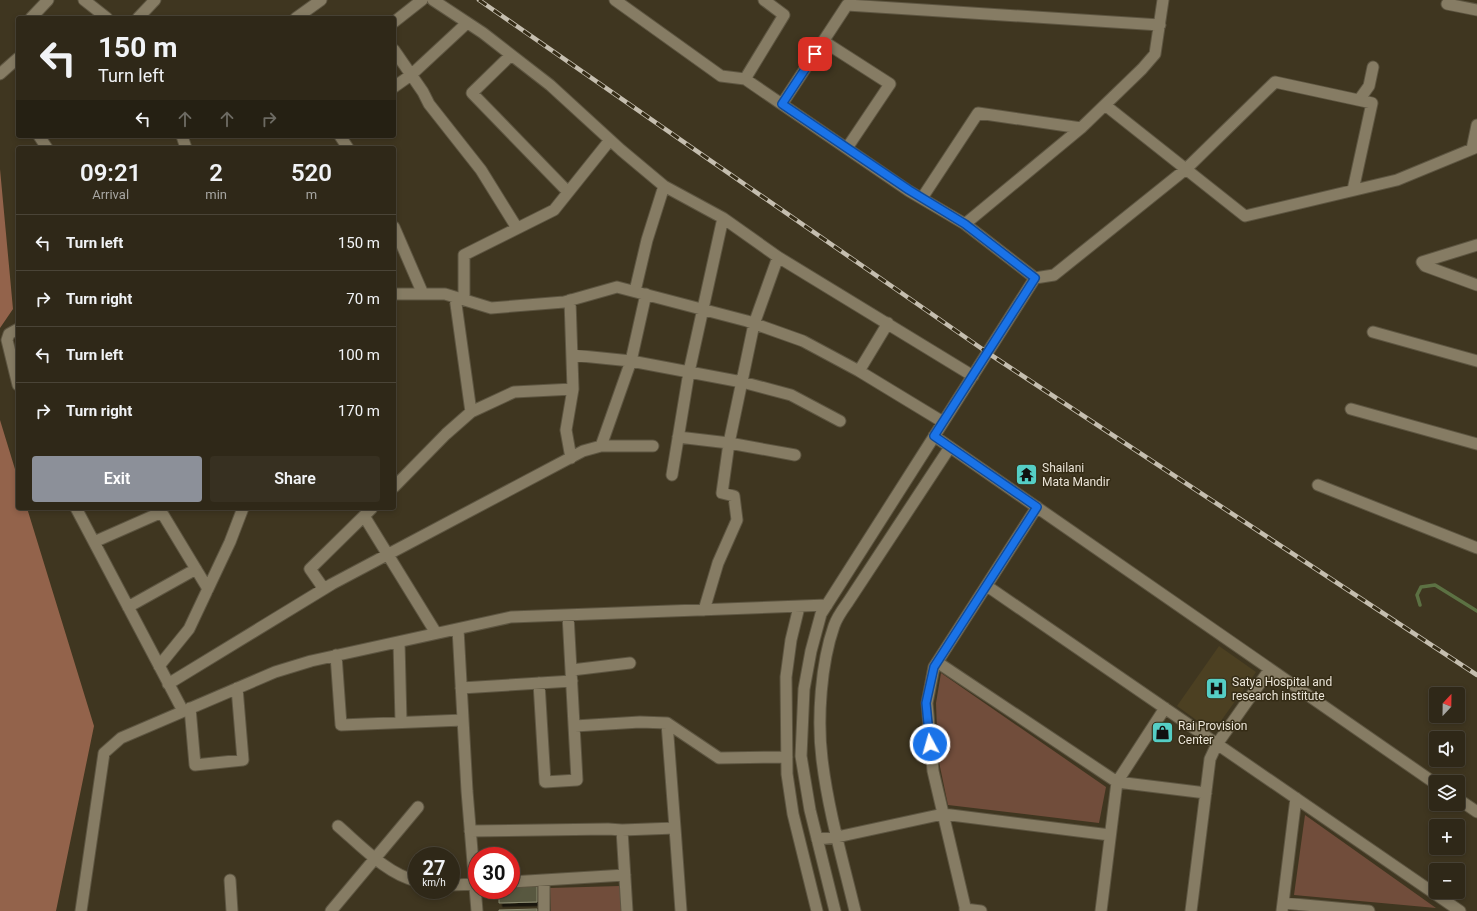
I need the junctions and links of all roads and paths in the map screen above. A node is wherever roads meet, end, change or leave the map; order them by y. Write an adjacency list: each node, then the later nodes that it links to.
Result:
1 (48, 0): 13 (street)
2 (84, 0): 14 (street)
3 (155, 0): 15 (street)
4 (321, 0): 16 (street)
5 (422, 0): 17 (street)
6 (434, 0): 18 (street)
7 (615, 0): 27 (street)
8 (764, 0): 27 (street)
9 (1164, 0): 19 (street)
10 (900, 4): 19 (street); 20 (street)
11 (1447, 4): 12 (street)
12 (1477, 10)
13 (33, 16)
14 (104, 16)
15 (140, 16)
16 (299, 16)
17 (396, 20)
18 (467, 23): 22 (street); 26 (street)
19 (1160, 25): 31 (street)
20 (823, 41): 30 (street); 35 (street)
21 (396, 53): 26 (street)
22 (511, 55): 34 (street); 40 (street)
23 (16, 60): 25 (street)
24 (1373, 67): 29 (street)
25 (0, 74)
26 (411, 75): 28 (street); 44 (street)
27 (745, 79): 30 (street)
28 (396, 86)
29 (1359, 100): 37 (street); 39 (street)
30 (782, 104): 35 (street)
31 (1105, 105): 33 (street); 37 (street)
32 (1477, 125): 36 (street)
33 (1081, 128): 41 (street); 43 (street)
34 (610, 140): 38 (street); 40 (street)
35 (847, 148): 41 (street)
36 (1475, 148): 39 (street)
37 (1186, 169): 39 (street); 48 (street)
38 (664, 186): 42 (street); 50 (street)
39 (1353, 190)
40 (568, 192): 44 (street)
41 (922, 198): 43 (street)
42 (723, 218): 47 (street); 55 (street)
43 (965, 224): 48 (street)
44 (517, 228): 53 (street)
45 (396, 232): 52 (street)
46 (1477, 245): 49 (street)
47 (778, 256): 56 (street); 57 (street)
48 (1035, 278): 65 (street)
49 (1477, 284)
50 (641, 293): 54 (street); 55 (street); 61 (street)
51 (396, 294): 52 (street)
52 (423, 294): 53 (street)
53 (460, 298): 54 (street); 70 (street)
54 (570, 300): 60 (street)
55 (703, 310): 57 (street); 64 (street)
56 (888, 323): 63 (street); 65 (street)
57 (754, 324): 63 (street); 67 (street)
58 (16, 330): 66 (street)
59 (1373, 332): 62 (street)
60 (572, 355): 61 (street); 68 (street)
61 (631, 361): 64 (street); 77 (street)
62 (1477, 361)
63 (859, 371): 72 (street)
64 (689, 372): 67 (street); 74 (street)
65 (973, 376): 72 (street)
66 (16, 377)
67 (742, 382): 71 (street); 75 (street)
68 (573, 390): 70 (street); 81 (street)
69 (1351, 409): 76 (street)
70 (471, 412): 83 (street)
71 (840, 421)
72 (943, 422): 73 (street)
73 (934, 436): 79 (street); 98 (street)
74 (678, 437): 75 (street); 82 (street)
75 (729, 443): 80 (street); 101 (street)
76 (1477, 444)
77 (601, 446): 78 (street); 81 (street)
78 (653, 446)
79 (950, 447): 85 (street); 137 (street)
80 (795, 455)
81 (571, 458): 93 (street)
82 (672, 475)
83 (396, 484)
84 (1318, 485): 92 (street)
85 (1037, 507): 95 (street); 110 (street)
86 (77, 510): 91 (street)
87 (160, 510): 91 (street); 94 (street)
88 (242, 510): 96 (street)
89 (370, 510): 90 (street)
90 (364, 516): 93 (street); 97 (street)
91 (94, 542): 99 (street)
92 (1477, 548)
93 (388, 555): 97 (street); 104 (street)
94 (196, 569): 96 (street); 99 (street)
95 (987, 586): 107 (street); 116 (street)
96 (208, 589): 109 (street)
97 (324, 589): 113 (street)
98 (827, 605): 100 (street); 138 (street)
99 (128, 607): 109 (street)
100 (799, 607): 101 (street); 123 (street)
101 (704, 610): 102 (street)
102 (568, 615): 103 (street); 111 (street)
103 (458, 629): 104 (street); 115 (street)
104 (436, 633): 105 (street)
105 (399, 642): 106 (street); 119 (street)
106 (336, 655): 114 (street); 119 (street)
107 (937, 662): 125 (street); 131 (street)
108 (630, 663): 111 (street)
109 (159, 666): 113 (street)
110 (1270, 669): 122 (street); 124 (street)
111 (572, 676): 112 (street); 121 (street)
112 (539, 683): 115 (street); 121 (street)
113 (168, 684): 117 (street)
114 (237, 688): 117 (street); 117 (street)
115 (461, 688): 118 (street)
116 (1165, 708): 122 (street); 125 (street)
117 (186, 710): 149 (street)
118 (463, 720): 119 (street); 135 (street)
119 (401, 722)
120 (667, 723): 121 (street); 123 (street); 133 (street)
121 (575, 726)
122 (1217, 744): 126 (street); 127 (street)
123 (787, 757): 156 (street)
124 (1429, 779)
125 (1117, 782): 126 (street); 136 (street)
126 (1206, 793): 161 (street)
127 (1296, 798): 147 (street); 163 (street)
128 (1465, 804): 130 (street)
129 (418, 807): 140 (street)
130 (1477, 812)
131 (943, 814): 136 (street); 137 (street); 148 (street)
132 (338, 826): 140 (street)
133 (675, 828): 134 (street); 155 (street)
134 (622, 830): 135 (street); 141 (street)
135 (470, 831): 139 (street)
136 (1110, 835): 160 (street)
137 (837, 837): 138 (street); 158 (street)
138 (817, 839): 157 (street)
139 (472, 847)
140 (374, 859): 142 (street); 151 (street)
141 (625, 875): 144 (street); 154 (street)
142 (408, 878)
143 (230, 880): 150 (street)
144 (544, 880): 145 (street); 153 (street)
145 (520, 881)
146 (477, 899): 152 (street)
147 (1283, 907): 162 (street)
148 (965, 910): 159 (street)
149 (81, 911)
150 (232, 911)
151 (330, 911)
152 (477, 911)
153 (544, 911)
154 (627, 911)
155 (681, 911)
156 (817, 911)
157 (835, 911)
158 (855, 911)
159 (981, 911)
160 (1101, 911)
161 (1191, 911)
162 (1369, 911)
163 (1460, 911)

